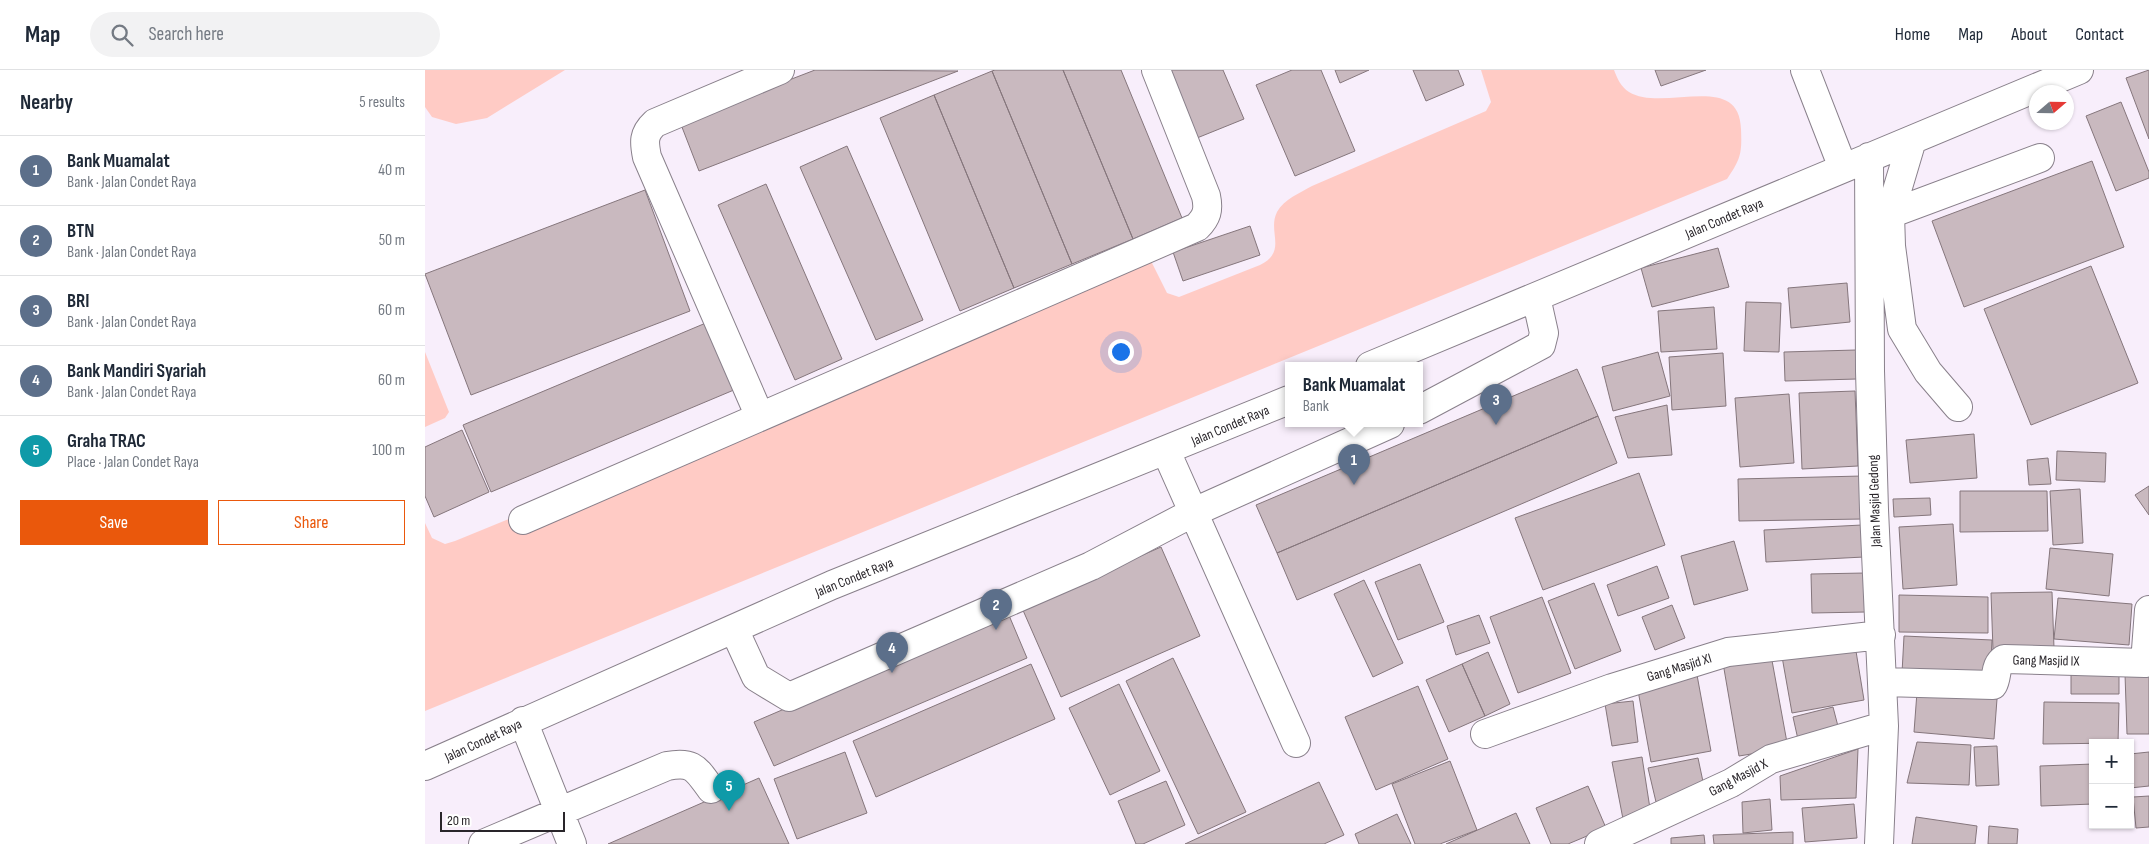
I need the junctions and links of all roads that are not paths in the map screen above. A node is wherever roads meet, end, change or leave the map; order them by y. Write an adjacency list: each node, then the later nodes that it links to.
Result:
1 (780, 70): 15 (street)
2 (1156, 70): 15 (street)
3 (1805, 70): 8 (street)
4 (2079, 70): 5 (street, Jalan Condet Raya)
5 (1912, 140): 6 (street, Jalan Condet Raya); 9 (street)
6 (1869, 157): 8 (street, Jalan Condet Raya); 22 (street, Jalan Masjid Gedong)
7 (2039, 158): 9 (street)
8 (1843, 168): 10 (street, Jalan Condet Raya)
9 (1890, 214): 13 (street)
10 (1536, 297): 11 (street, Jalan Condet Raya); 14 (street)
11 (1380, 362)
12 (1285, 402): 17 (street, Jalan Condet Raya)
13 (1958, 407)
14 (1423, 408)
15 (760, 417): 19 (street)
16 (1384, 427): 18 (street)
17 (1166, 451): 18 (street); 21 (street, Jalan Condet Raya)
18 (1194, 512): 21 (street); 28 (street)
19 (523, 520)
20 (2149, 610): 23 (street, Gang Masjid IX)
21 (734, 629): 25 (street, Jalan Condet Raya)
22 (1881, 635): 24 (street, Jalan Masjid Gedong); 27 (street, Gang Masjid XI)
23 (2147, 663): 24 (street, Gang Masjid IX)
24 (1883, 682): 26 (street, Jalan Masjid Gedong)
25 (523, 721): 29 (street, Jalan Condet Raya); 31 (street)
26 (1884, 726): 34 (street, Gang Masjid X); 35 (street, Jalan Masjid Gedong)
27 (1485, 734)
28 (1296, 743)
29 (425, 766)
30 (711, 789): 31 (street)
31 (559, 811): 32 (street); 33 (street)
32 (483, 844)
33 (572, 844)
34 (1599, 844)
35 (1879, 844)

